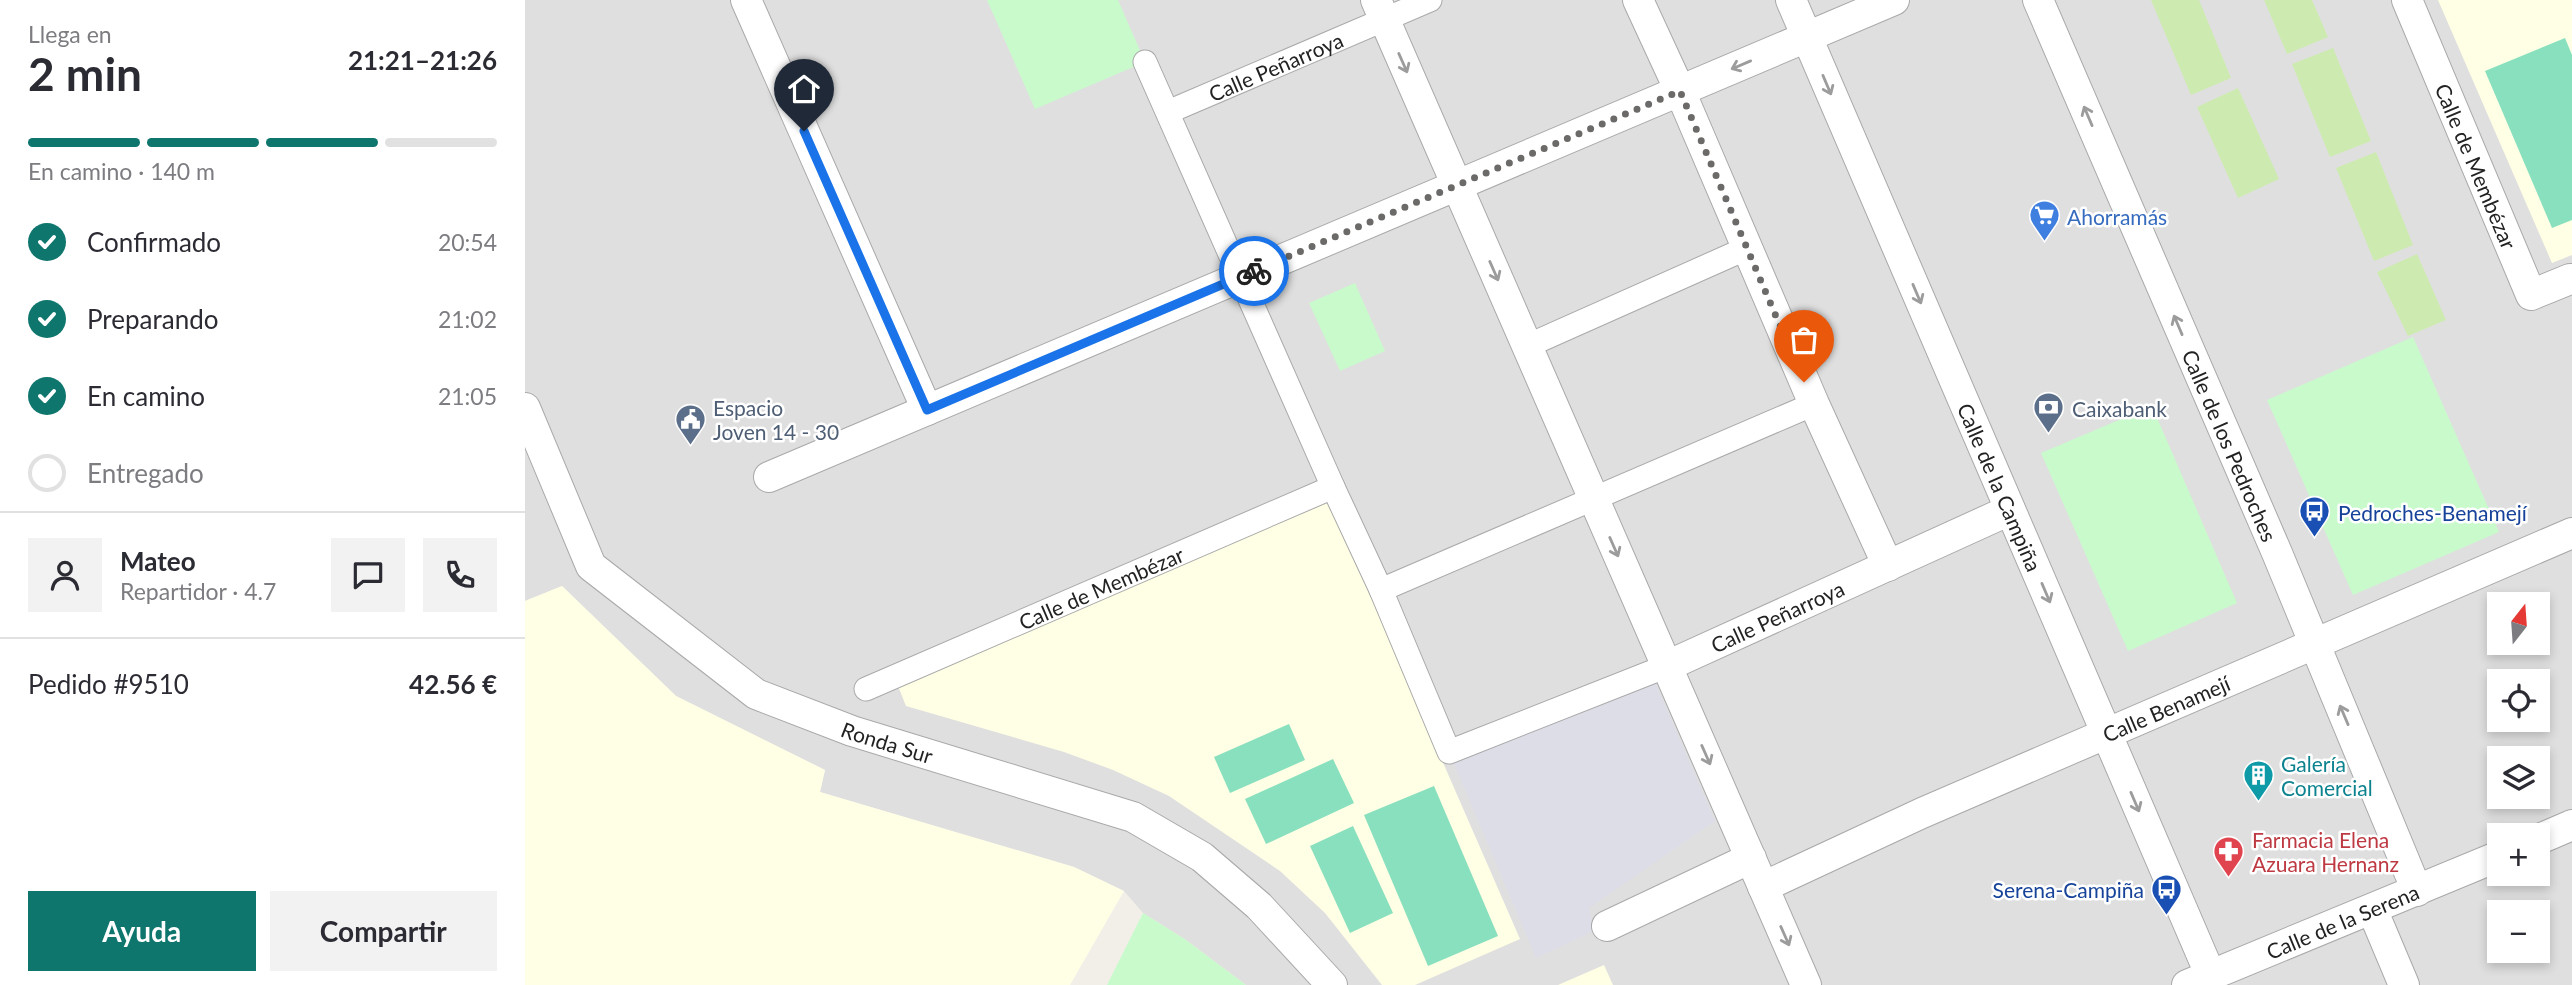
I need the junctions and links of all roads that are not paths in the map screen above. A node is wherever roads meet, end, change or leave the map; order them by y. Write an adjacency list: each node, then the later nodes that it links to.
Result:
1 (746, 0): 20 (street)
2 (1430, 0): 8 (street, Calle Peñarroya)
3 (1638, 0): 11 (street)
4 (1790, 0): 9 (street, Calle de la Campiña)
5 (1894, 0): 9 (street)
6 (2038, 0): 28 (street, Calle de los Pedroches, one-way to 6)
7 (2407, 0): 16 (street, Calle de Membézar)
8 (1380, 10): 12 (street, Calle Peñarroya); 13 (street, one-way to 13)
9 (1807, 37): 11 (street, one-way to 11); 24 (street, Calle de la Campiña, one-way to 24)
10 (1145, 62): 12 (street)
11 (1680, 91): 13 (street); 14 (street)
12 (1168, 112): 15 (street)
13 (1457, 185): 15 (street); 17 (street, one-way to 17)
14 (1745, 248): 17 (street); 18 (street)
15 (1241, 277): 20 (street); 22 (street)
16 (2570, 279)
17 (1527, 346): 23 (street)
18 (1814, 404): 23 (street); 26 (street)
19 (525, 408): 41 (street, Ronda Sur)
20 (927, 410): 21 (street)
21 (769, 477)
22 (1333, 486): 27 (street); 30 (street, Calle de Membézar)
23 (1593, 498): 27 (street); 29 (street, one-way to 29)
24 (2010, 510): 26 (street, Calle Peñarroya); 31 (street, Calle de la Campiña, one-way to 31)
25 (2572, 533): 28 (street, Calle Benamejí)
26 (1888, 566): 29 (street, Calle Peñarroya)
27 (1381, 590): 29 (street, Calle Peñarroya)
28 (2314, 642): 31 (street, Calle Benamejí); 37 (street, Calle de los Pedroches, one-way to 28)
29 (1667, 666): 34 (street, one-way to 34)
30 (866, 689)
31 (2106, 734): 36 (street, Calle Benamejí); 40 (street, Calle de la Campiña, one-way to 40)
32 (2572, 825): 33 (street)
33 (2550, 834)
34 (1751, 859): 36 (street); 39 (street)
35 (2487, 861): 37 (street, Calle de la Serena)
36 (1763, 887): 42 (street, one-way to 42)
37 (2417, 891): 38 (street, Calle de la Serena)
38 (2372, 909): 40 (street, Calle de la Serena); 43 (street)
39 (1607, 926)
40 (2198, 980)
41 (1332, 985)
42 (1806, 985)
43 (2404, 985)

